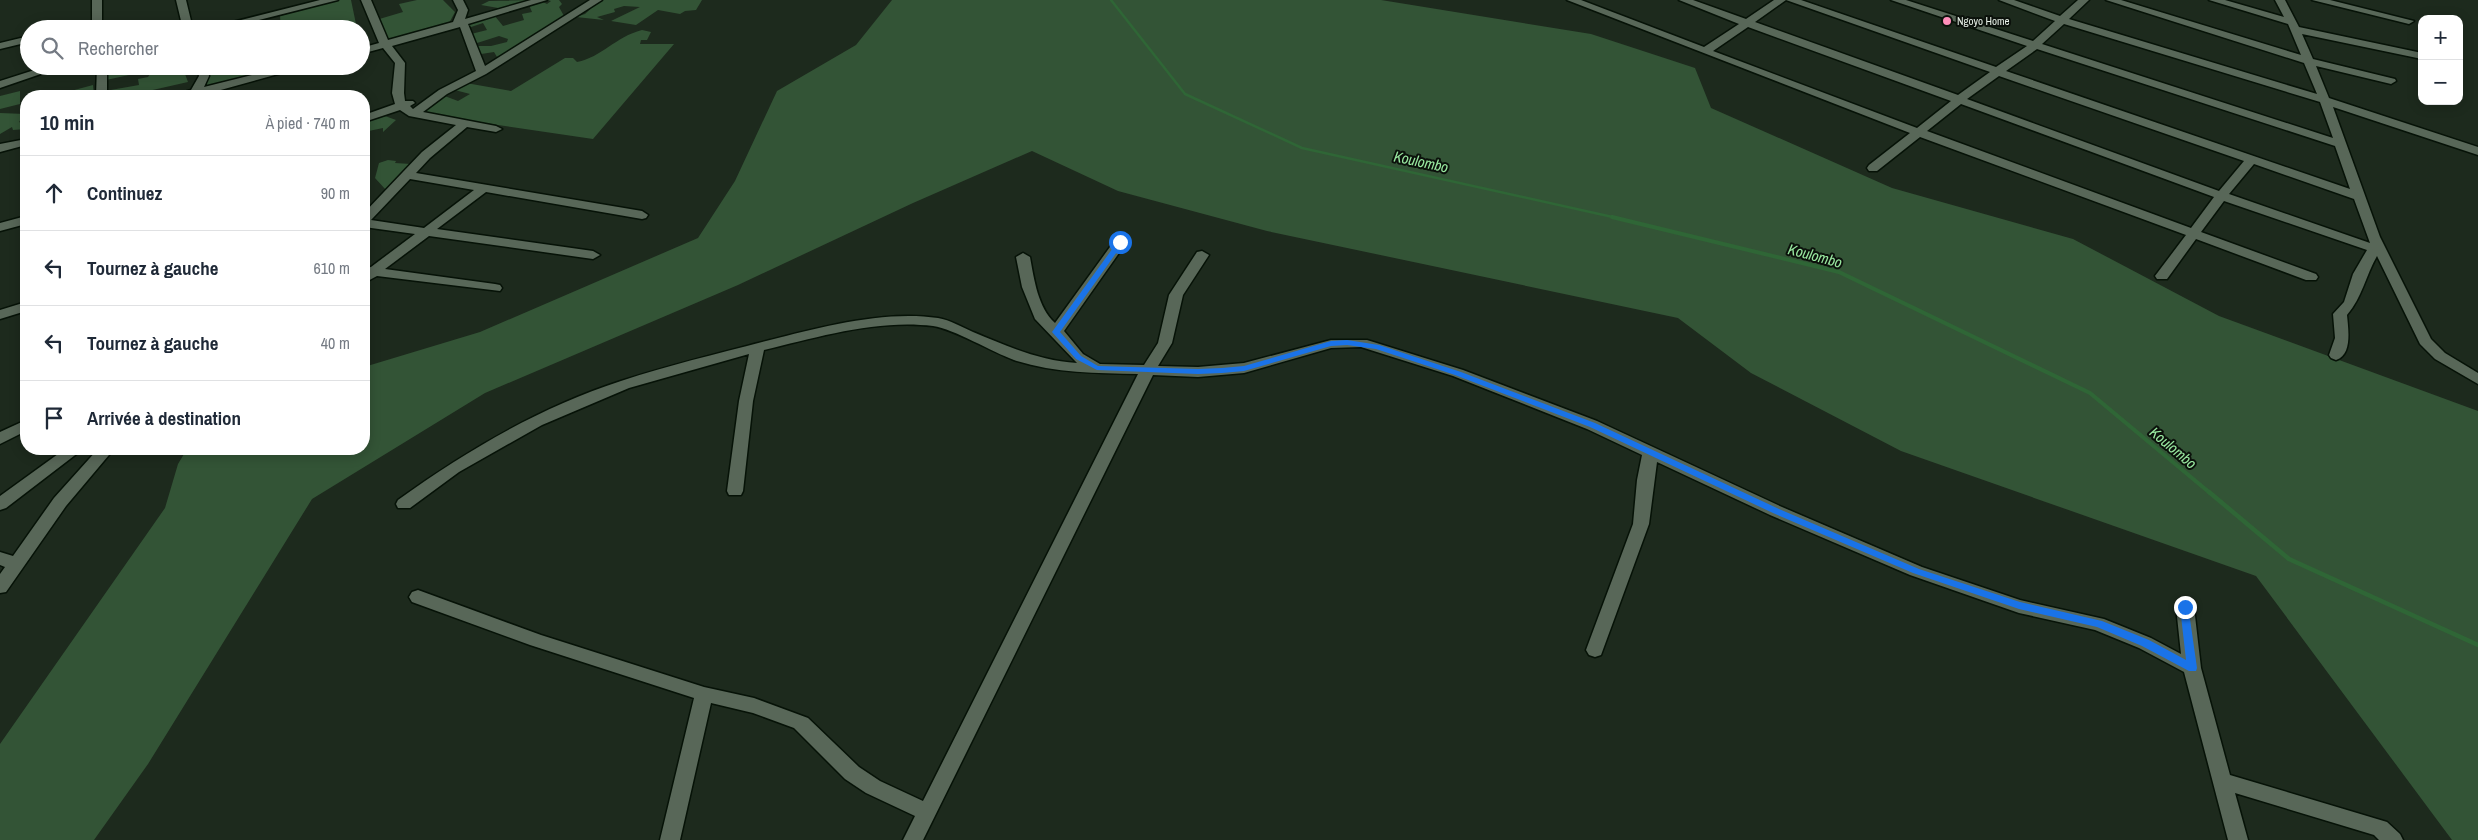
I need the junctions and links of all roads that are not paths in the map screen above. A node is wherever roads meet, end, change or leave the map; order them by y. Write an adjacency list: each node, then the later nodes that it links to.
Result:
1 (97, 0): 19 (street)
2 (181, 0): 20 (street)
3 (333, 0): 21 (street)
4 (366, 0): 28 (street)
5 (458, 0): 25 (street)
6 (542, 0): 25 (street)
7 (597, 0): 36 (street)
8 (1572, 0): 32 (street)
9 (1684, 0): 24 (street)
10 (1781, 0): 24 (street)
11 (1791, 0): 35 (street)
12 (1896, 0): 30 (street)
13 (2004, 0): 22 (street)
14 (2084, 0): 22 (street)
15 (2111, 0): 34 (street)
16 (2214, 0): 26 (street)
17 (2280, 0): 26 (street)
18 (2318, 0): 23 (street)
19 (97, 20)
20 (186, 20)
21 (248, 20)
22 (2061, 20): 30 (street); 48 (street)
23 (2409, 22)
24 (1747, 23): 32 (street); 47 (street)
25 (460, 24): 28 (street); 36 (street)
26 (2293, 26): 33 (street); 34 (street)
27 (20, 42): 29 (street)
28 (384, 45): 31 (street); 49 (street)
29 (0, 46)
30 (2034, 46): 35 (street); 56 (street)
31 (370, 49)
32 (1707, 50): 54 (street)
33 (2418, 55)
34 (2308, 61): 41 (street); 48 (street)
35 (1995, 71): 47 (street); 59 (street)
36 (482, 72): 46 (street)
37 (31, 75): 42 (street)
38 (102, 75): 43 (street)
39 (204, 75): 44 (street)
40 (268, 75): 45 (street)
41 (2391, 82)
42 (0, 85)
43 (102, 90)
44 (197, 90)
45 (213, 90)
46 (443, 92): 49 (street); 50 (street)
47 (1960, 100): 54 (street); 63 (street)
48 (2324, 100): 56 (street); 58 (street)
49 (401, 105): 50 (street); 51 (street)
50 (413, 114): 52 (street)
51 (370, 117)
52 (463, 125): 53 (street); 61 (street)
53 (496, 129)
54 (1919, 132): 60 (street); 71 (street)
55 (20, 143): 57 (street)
56 (2340, 144): 64 (street)
57 (0, 148)
58 (2478, 150)
59 (2252, 159): 63 (street); 64 (street)
60 (1872, 168)
61 (409, 174): 62 (street); 65 (street)
62 (484, 187): 66 (street); 70 (street)
63 (2221, 196): 71 (street); 73 (street)
64 (2358, 196): 73 (street)
65 (370, 215)
66 (642, 215)
67 (20, 222): 69 (street)
68 (370, 222): 70 (street)
69 (0, 227)
70 (426, 231): 74 (street); 77 (street)
71 (2194, 235): 79 (street); 80 (street)
72 (1120, 242): 84 (street)
73 (2378, 249): 86 (street); 89 (street)
74 (593, 255)
75 (1202, 255): 88 (street)
76 (1023, 257): 84 (street)
77 (370, 272)
78 (370, 274): 81 (street)
79 (2162, 276)
80 (2311, 277)
81 (495, 288)
82 (20, 308): 83 (street)
83 (0, 315)
84 (1056, 332): 87 (street)
85 (758, 348): 87 (street); 95 (street); 97 (street)
86 (2336, 355)
87 (1097, 368): 88 (street)
88 (1150, 370): 92 (street); 107 (street)
89 (2478, 379)
90 (20, 428): 91 (street)
91 (0, 439)
92 (1651, 450): 103 (street); 104 (street)
93 (67, 455): 96 (street)
94 (101, 455): 99 (street)
95 (735, 491)
96 (0, 504)
97 (404, 504)
98 (0, 558): 99 (street)
99 (16, 564): 100 (street)
100 (0, 587)
101 (418, 597): 105 (street)
102 (2185, 607): 104 (street)
103 (1595, 650)
104 (2192, 668): 106 (street)
105 (704, 694): 107 (street); 108 (street)
106 (2222, 781): 110 (street); 111 (street)
107 (927, 812): 109 (street)
108 (670, 840)
109 (913, 840)
110 (2238, 840)
111 (2392, 840)

